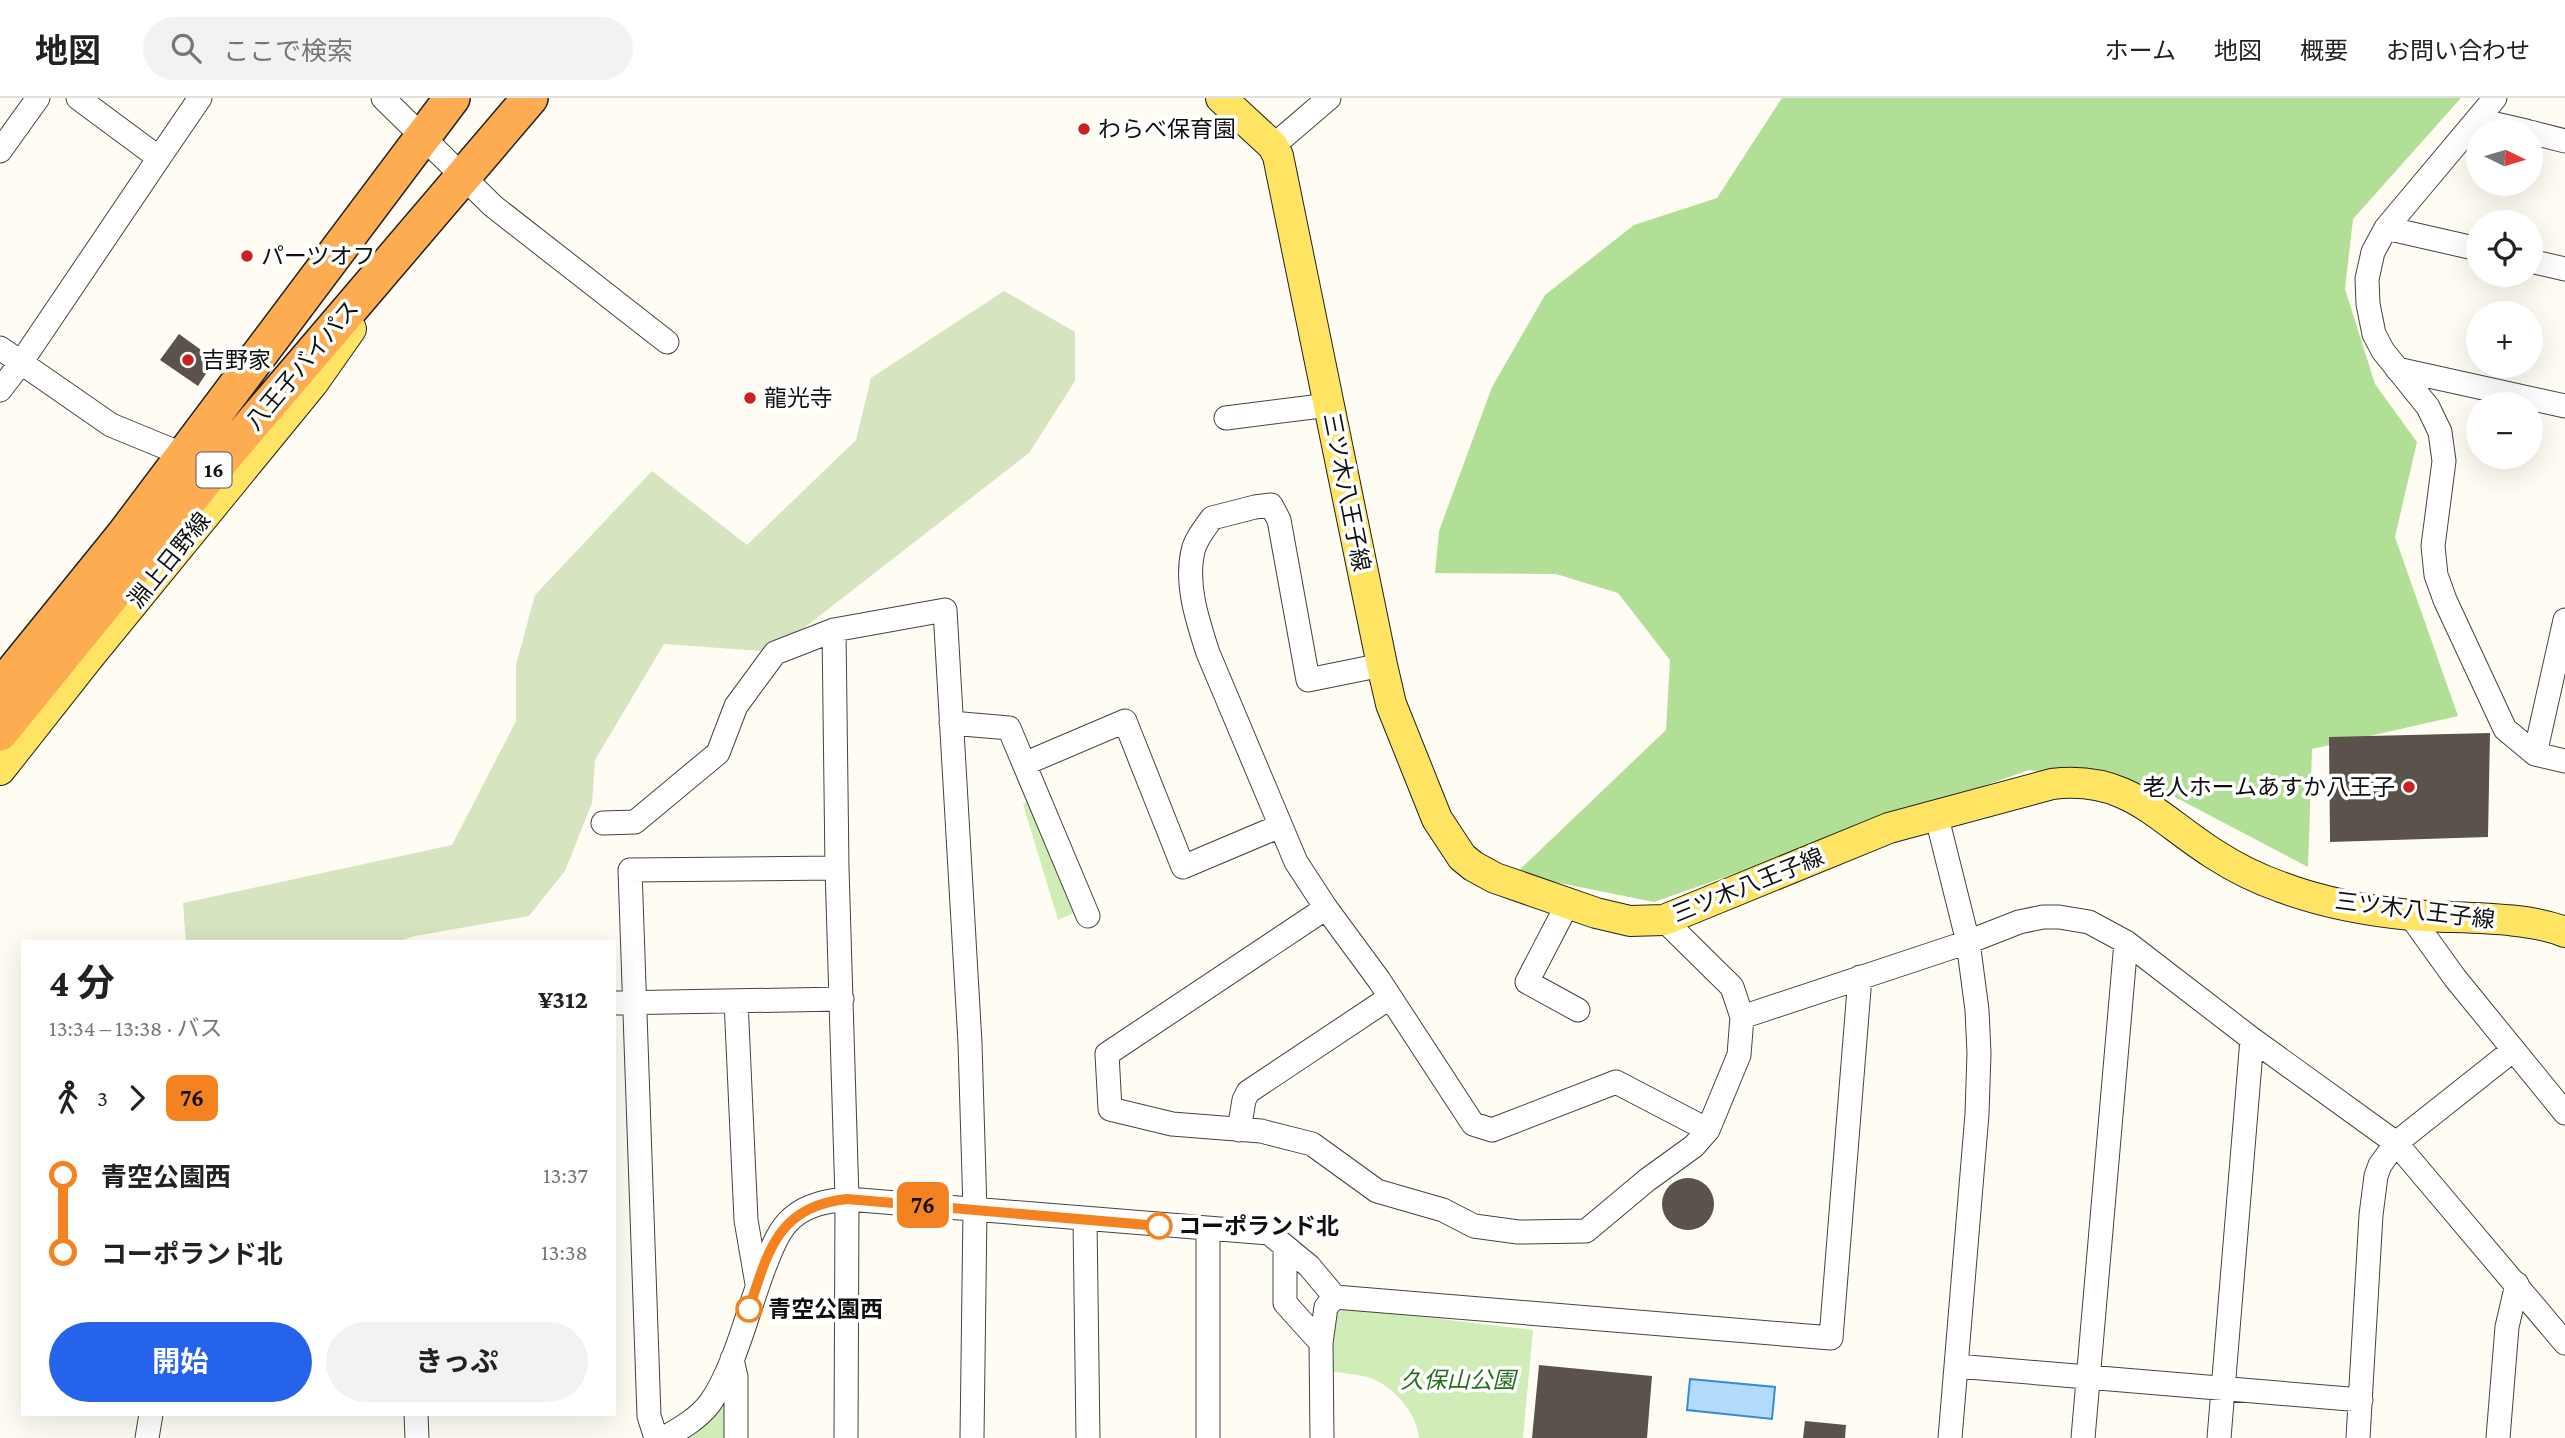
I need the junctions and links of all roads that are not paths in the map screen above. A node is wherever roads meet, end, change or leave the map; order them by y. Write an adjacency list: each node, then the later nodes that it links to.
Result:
1 (38, 98): 17 (street)
2 (78, 98): 18 (street)
3 (200, 98): 18 (street)
4 (383, 98): 14 (street)
5 (452, 98): 14 (highway, 八王子バイパス / 16)
6 (461, 98): 14 (main road)
7 (530, 98): 19 (highway, 八王子バイパス / 16)
8 (1221, 98): 16 (main road)
9 (1329, 98): 16 (street)
10 (2495, 98): 11 (street)
11 (2479, 119)
12 (2466, 134): 21 (street)
13 (2543, 136): 15 (street)
14 (425, 137): 19 (street); 33 (highway, 八王子バイパス / 16)
15 (2565, 141)
16 (1273, 146): 30 (main road, 三ツ木八王子線)
17 (0, 151)
18 (159, 158): 27 (street)
19 (462, 175): 20 (highway, 八王子バイパス / 16); 25 (street)
20 (432, 211): 39 (highway, 八王子バイパス / 16); 43 (main road, 淵上日野線)
21 (2386, 228): 22 (street); 28 (street)
22 (2466, 246)
23 (2543, 264): 24 (street)
24 (2565, 269)
25 (667, 342)
26 (0, 348): 27 (street)
27 (20, 364): 29 (street); 33 (street)
28 (2397, 369): 31 (street); 40 (street)
29 (0, 390)
30 (1329, 405): 32 (street); 36 (main road, 三ツ木八王子線)
31 (2565, 406)
32 (1226, 418)
33 (184, 455): 37 (highway, 八王子バイパス / 16)
34 (2565, 620): 40 (street)
35 (834, 630): 38 (street); 45 (street); 47 (street)
36 (1382, 665): 46 (street); 48 (main road, 三ツ木八王子線)
37 (0, 688)
38 (951, 723): 42 (street); 70 (street)
39 (0, 733)
40 (2535, 754): 41 (street)
41 (2565, 761)
42 (1024, 764): 46 (street); 51 (street)
43 (0, 770)
44 (1937, 814): 50 (main road, 三ツ木八王子線); 52 (main road, 三ツ木八王子線); 54 (street)
45 (603, 823)
46 (1280, 826): 49 (street)
47 (837, 868): 58 (street); 60 (street)
48 (1568, 903): 52 (main road, 三ツ木八王子線); 61 (street)
49 (1326, 908): 57 (street); 66 (street)
50 (2409, 915): 53 (main road, 三ツ木八王子線); 64 (street)
51 (1088, 916)
52 (1664, 920): 62 (street)
53 (2565, 932)
54 (1968, 942): 55 (street); 56 (street); 80 (street)
55 (2126, 942): 63 (street); 81 (street)
56 (1860, 976): 62 (street); 76 (street)
57 (1389, 998): 66 (street); 67 (street)
58 (842, 999): 59 (street); 69 (street)
59 (736, 1001): 60 (street); 74 (street)
60 (624, 1002): 88 (street)
61 (1578, 1010)
62 (1742, 1017): 67 (street)
63 (2252, 1039): 68 (street); 82 (street)
64 (2512, 1051): 65 (street); 68 (street)
65 (2565, 1113)
66 (1239, 1130): 67 (street)
67 (1708, 1130)
68 (2396, 1143): 75 (street); 83 (street)
69 (847, 1199): 70 (street); 74 (street); 91 (street)
70 (975, 1210): 71 (street); 92 (street)
71 (1086, 1220): 72 (street); 93 (street)
72 (1208, 1230): 73 (street); 94 (street)
73 (1285, 1248): 76 (street); 77 (street)
74 (757, 1284): 79 (street)
75 (2517, 1284): 78 (street); 100 (street)
76 (1335, 1297): 77 (street)
77 (1321, 1343): 95 (street)
78 (2565, 1343)
79 (732, 1359): 89 (street); 90 (street)
80 (1956, 1366): 81 (street); 96 (street)
81 (2088, 1378): 82 (street); 97 (street)
82 (2223, 1389): 83 (street); 98 (street)
83 (2361, 1400): 99 (street)
84 (151, 1416): 86 (street)
85 (416, 1416): 87 (street)
86 (147, 1438)
87 (417, 1438)
88 (656, 1438)
89 (664, 1438)
90 (736, 1438)
91 (846, 1438)
92 (972, 1438)
93 (1088, 1438)
94 (1208, 1438)
95 (1322, 1438)
96 (1950, 1438)
97 (2084, 1438)
98 (2219, 1438)
99 (2358, 1438)
100 (2498, 1438)

